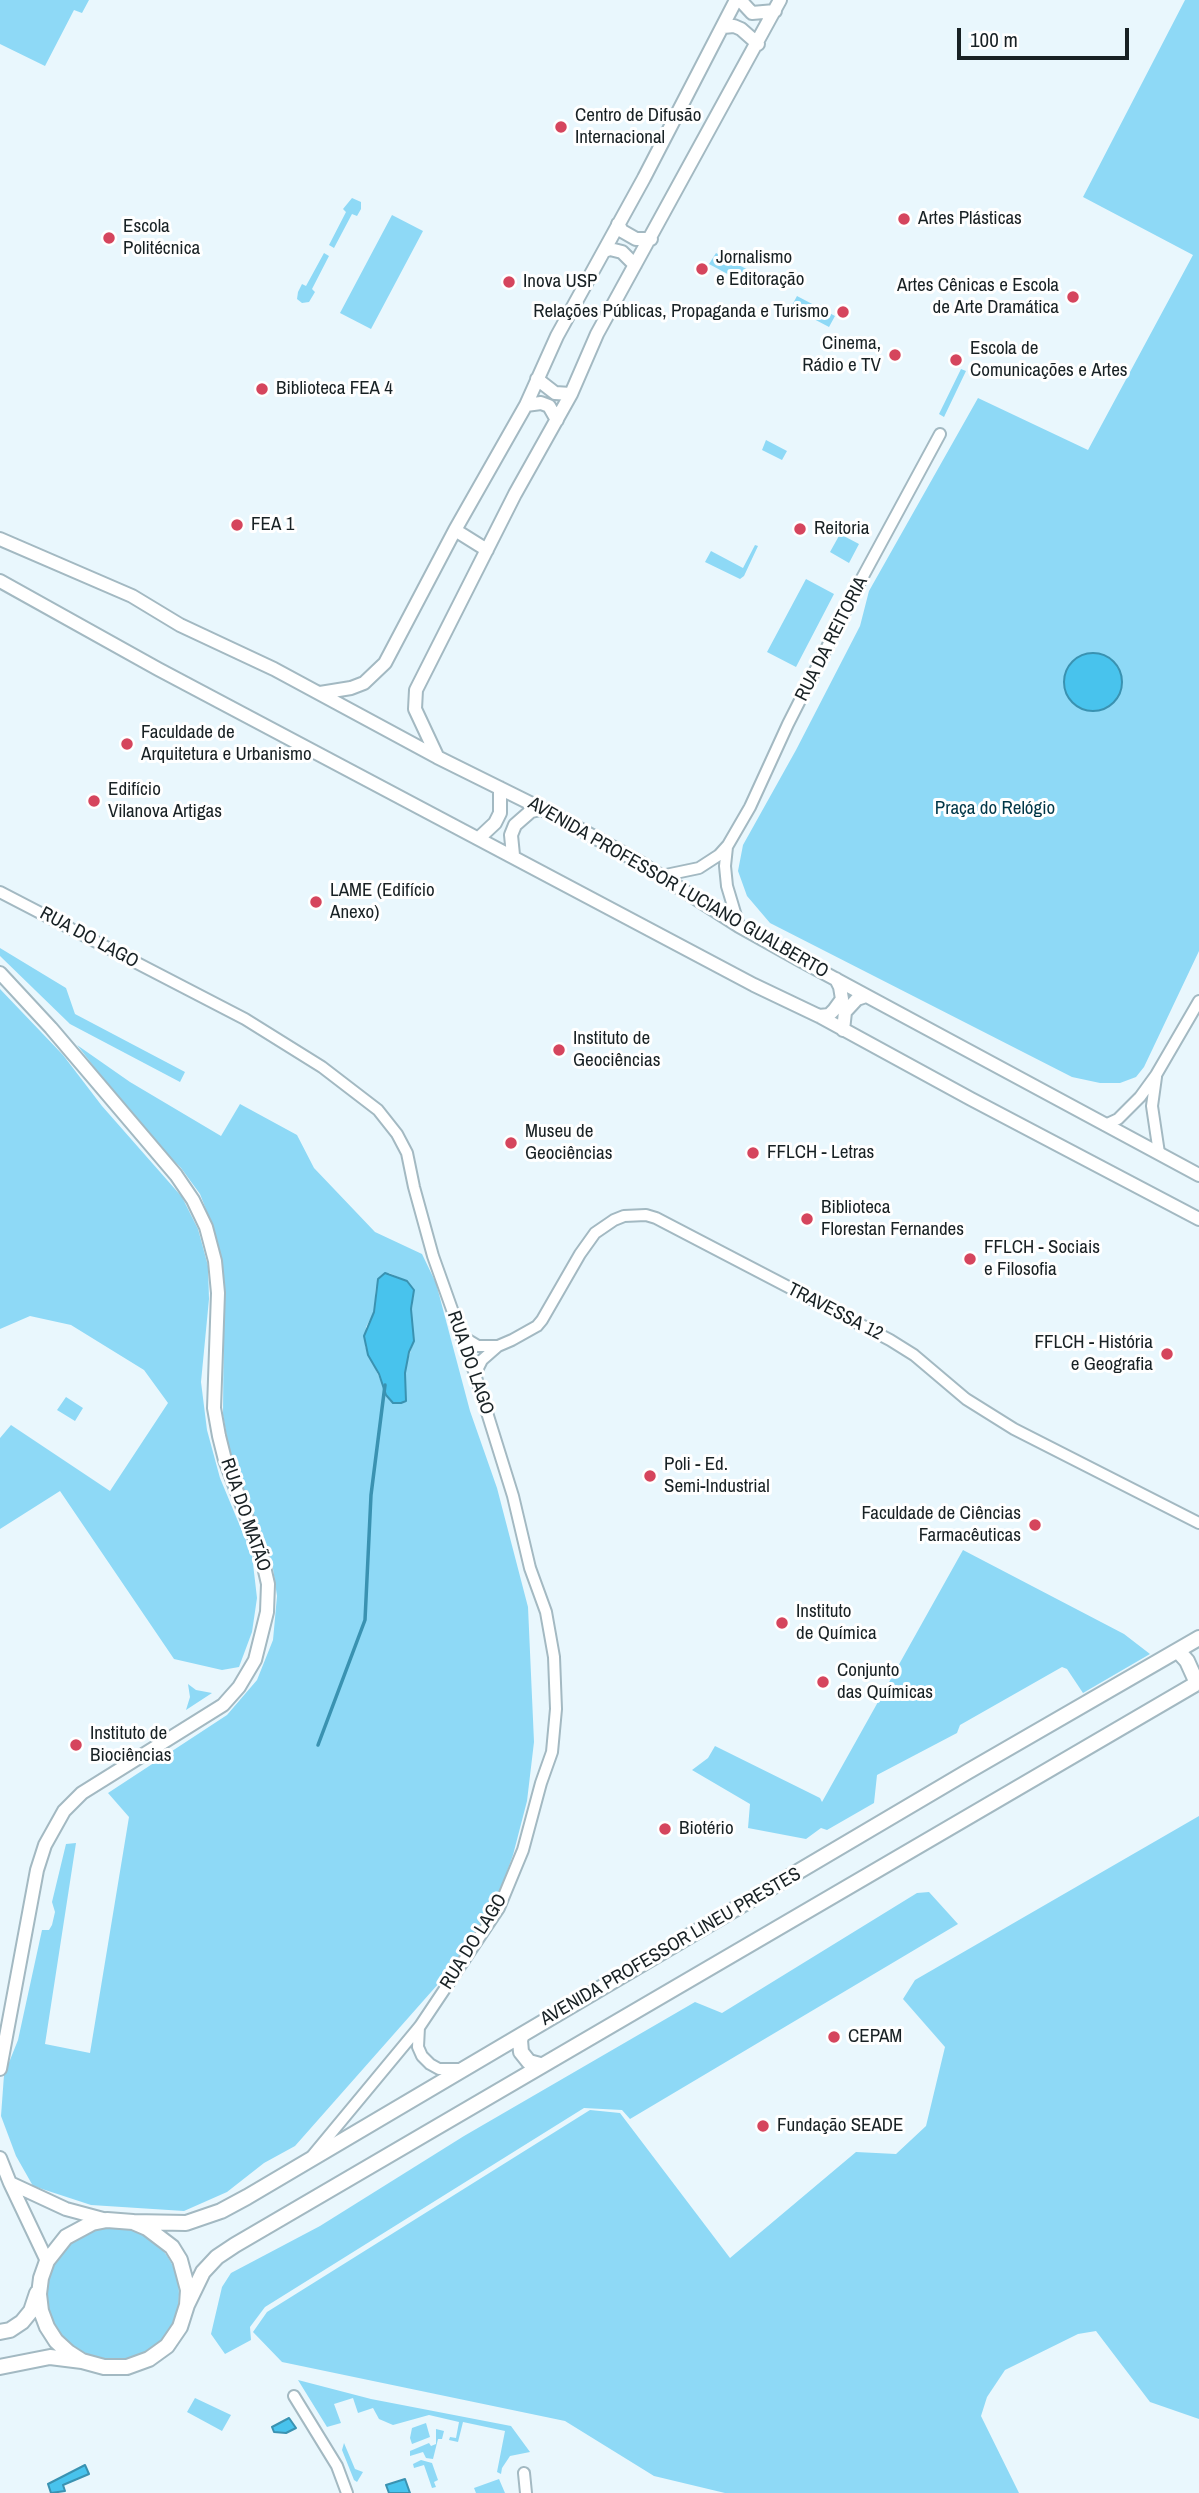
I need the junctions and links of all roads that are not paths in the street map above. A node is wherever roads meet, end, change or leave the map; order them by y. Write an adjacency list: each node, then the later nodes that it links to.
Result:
1 (738, 0): 2 (street); 3 (street)
2 (778, 6): 4 (street)
3 (723, 27): 4 (street); 5 (street)
4 (758, 44): 6 (street)
5 (618, 224): 6 (street); 7 (street)
6 (651, 239): 8 (street)
7 (604, 251): 8 (street); 9 (street)
8 (635, 265): 10 (street)
9 (537, 379): 10 (street); 11 (street)
10 (571, 394): 12 (street)
11 (526, 405): 12 (street); 14 (street)
12 (557, 420): 16 (street)
13 (940, 434): 23 (street, RUA DA REITORIA)
14 (455, 530): 16 (street); 18 (street)
15 (3, 543): 18 (street, AVENIDA PROFESSOR LUCIANO GUALBERTO)
16 (486, 550): 19 (street)
17 (0, 581): 22 (street)
18 (320, 693): 19 (street, AVENIDA PROFESSOR LUCIANO GUALBERTO)
19 (437, 757): 20 (street, AVENIDA PROFESSOR LUCIANO GUALBERTO)
20 (500, 788): 21 (street, AVENIDA PROFESSOR LUCIANO GUALBERTO); 22 (street)
21 (541, 809): 24 (street); 25 (street, AVENIDA PROFESSOR LUCIANO GUALBERTO)
22 (479, 838): 24 (street)
23 (728, 845): 25 (street, RUA DA REITORIA); 27 (street, RUA DA REITORIA)
24 (513, 855): 32 (street)
25 (661, 876): 27 (street, AVENIDA PROFESSOR LUCIANO GUALBERTO)
26 (0, 892): 39 (street, RUA DO LAGO)
27 (739, 926): 29 (street, AVENIDA PROFESSOR LUCIANO GUALBERTO)
28 (0, 973): 50 (street, RUA DO MATÃO)
29 (836, 979): 30 (street, AVENIDA PROFESSOR LUCIANO GUALBERTO); 32 (street)
30 (866, 996): 33 (street); 35 (street, AVENIDA PROFESSOR LUCIANO GUALBERTO)
31 (1199, 1001): 34 (street)
32 (820, 1016): 33 (street)
33 (843, 1030): 38 (street)
34 (1156, 1075): 35 (street); 36 (street)
35 (1105, 1125): 36 (street, AVENIDA PROFESSOR LUCIANO GUALBERTO)
36 (1159, 1153): 37 (street, AVENIDA PROFESSOR LUCIANO GUALBERTO)
37 (1199, 1175)
38 (1199, 1219)
39 (463, 1337): 40 (street); 41 (street, RUA DO LAGO)
40 (498, 1346): 41 (street, TRAVESSA 12); 42 (street, TRAVESSA 12)
41 (475, 1374): 47 (street, RUA DO LAGO)
42 (1199, 1523)
43 (1197, 1639): 44 (main road, AVENIDA PROFESSOR LINEU PRESTES); 45 (main road)
44 (1178, 1651): 46 (main road); 48 (main road, AVENIDA PROFESSOR LINEU PRESTES)
45 (1199, 1657)
46 (1198, 1682): 49 (main road, AVENIDA PROFESSOR LINEU PRESTES)
47 (420, 2026): 51 (street); 52 (street, RUA DO LAGO)
48 (522, 2035): 49 (main road); 51 (main road, AVENIDA PROFESSOR LINEU PRESTES)
49 (540, 2066): 59 (main road, AVENIDA PROFESSOR LINEU PRESTES)
50 (0, 2069)
51 (465, 2069): 52 (main road, AVENIDA PROFESSOR LINEU PRESTES)
52 (309, 2160): 56 (main road, AVENIDA PROFESSOR LINEU PRESTES)
53 (2, 2165): 54 (street)
54 (10, 2183): 55 (street); 57 (street)
55 (107, 2220): 56 (main road); 57 (main road)
56 (133, 2222): 59 (main road)
57 (47, 2261): 58 (main road)
58 (41, 2278): 60 (main road); 61 (main road)
59 (187, 2305): 61 (main road)
60 (0, 2332)
61 (82, 2361): 62 (main road)
62 (0, 2367)
63 (294, 2396): 65 (street)
64 (524, 2473): 66 (street)
65 (346, 2493)
66 (526, 2493)

